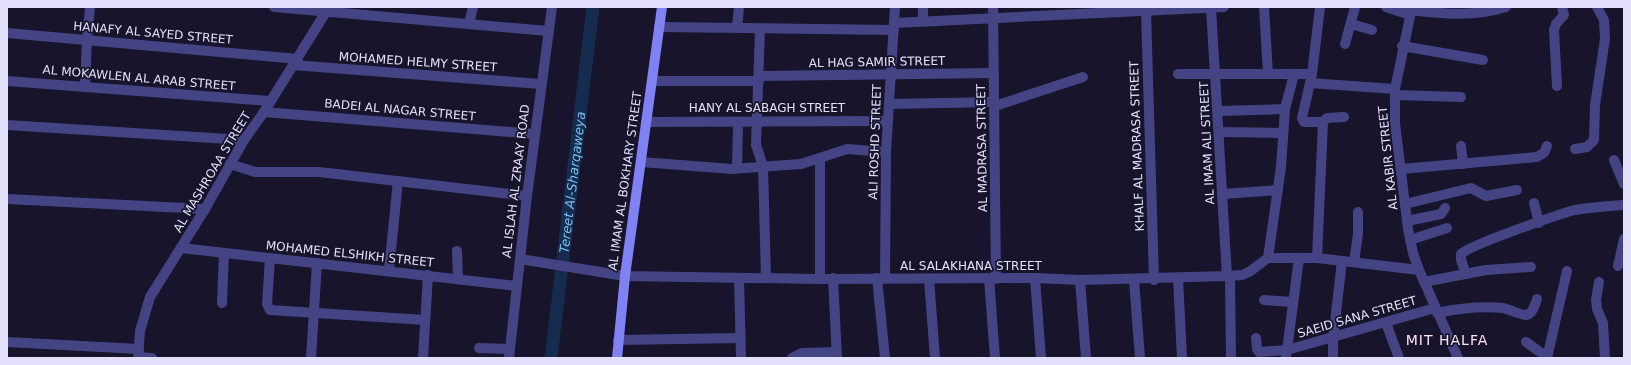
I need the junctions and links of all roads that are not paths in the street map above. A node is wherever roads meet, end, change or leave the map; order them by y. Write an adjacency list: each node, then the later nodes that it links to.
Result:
1 (90, 7): 36 (street)
2 (274, 7): 20 (street)
3 (473, 7): 27 (street)
4 (552, 7): 34 (street, AL ISLAH AL ZRAAY ROAD)
5 (662, 7): 29 (street, AL IMAM AL BOKHARY STREET)
6 (739, 7): 31 (street)
7 (894, 7): 30 (street, ALI ROSHD STREET)
8 (923, 7): 26 (street)
9 (993, 7): 25 (street, AL MADRASA STREET)
10 (1224, 7): 19 (street)
11 (1264, 7): 44 (street)
12 (1320, 7): 49 (street)
13 (1355, 7): 28 (street)
14 (1386, 7): 24 (street)
15 (1506, 7): 21 (street)
16 (1562, 7): 53 (street)
17 (1597, 7): 76 (street)
18 (1197, 8): 19 (street); 23 (street)
19 (1211, 8): 43 (street, AL IMAM ALI STREET)
20 (328, 9): 27 (street); 40 (street, AL MASHROAA STREET)
21 (1479, 10): 24 (street)
22 (1074, 11): 23 (street); 25 (street)
23 (1146, 11): 136 (street, KHALF AL MADRASA STREET)
24 (1411, 11): 38 (street, AL KABIR STREET)
25 (994, 18): 26 (street); 41 (street, AL MADRASA STREET)
26 (923, 21): 30 (street)
27 (469, 24): 34 (street)
28 (1351, 24): 33 (street); 37 (street)
29 (660, 27): 31 (street); 51 (street, AL IMAM AL BOKHARY STREET)
30 (895, 27): 32 (street); 46 (street, ALI ROSHD STREET)
31 (737, 28): 32 (street)
32 (760, 29): 48 (street)
33 (1372, 30)
34 (548, 31): 52 (street, AL ISLAH AL ZRAAY ROAD)
35 (7, 34): 36 (street, HANAFY AL SAYED STREET)
36 (87, 40): 40 (street, HANAFY AL SAYED STREET); 54 (street)
37 (1345, 44)
38 (1402, 46): 39 (street); 55 (street, AL KABIR STREET)
39 (1483, 60)
40 (296, 62): 52 (street, MOHAMED HELMY STREET); 57 (street, AL MASHROAA STREET)
41 (994, 73): 46 (street, AL HAG SAMIR STREET); 59 (street, AL MADRASA STREET)
42 (1178, 74): 43 (street)
43 (1215, 74): 44 (street); 61 (street, AL IMAM ALI STREET)
44 (1268, 74): 45 (street)
45 (1294, 74): 49 (street); 60 (street)
46 (891, 75): 48 (street, AL HAG SAMIR STREET); 58 (street, ALI ROSHD STREET)
47 (1083, 77): 59 (street)
48 (760, 79): 51 (street, AL HAG SAMIR STREET); 67 (street)
49 (1311, 79): 55 (street); 68 (street)
50 (7, 80): 54 (street, AL MOKAWLEN AL ARAB STREET)
51 (652, 81): 65 (street, AL IMAM AL BOKHARY STREET)
52 (541, 84): 72 (street, AL ISLAH AL ZRAAY ROAD)
53 (1557, 86)
54 (85, 87): 57 (street, AL MOKAWLEN AL ARAB STREET)
55 (1395, 92): 56 (street); 85 (street, AL KABIR STREET)
56 (1461, 98)
57 (270, 101): 62 (street, AL MASHROAA STREET)
58 (889, 104): 59 (street); 64 (street, ALI ROSHD STREET)
59 (995, 104): 129 (street, AL MADRASA STREET)
60 (1285, 109): 61 (street); 71 (street)
61 (1218, 111): 70 (street, AL IMAM ALI STREET)
62 (264, 112): 72 (street, BADEI AL NAGAR STREET); 73 (street, AL MASHROAA STREET)
63 (1344, 117): 68 (street)
64 (888, 121): 67 (street, HANY AL SABAGH STREET); 77 (street, ALI ROSHD STREET)
65 (646, 122): 66 (street, HANY AL SABAGH STREET); 80 (street, AL IMAM AL BOKHARY STREET)
66 (738, 122): 67 (street, HANY AL SABAGH STREET); 84 (street)
67 (756, 122): 83 (street)
68 (1322, 122): 110 (street)
69 (7, 125): 73 (street)
70 (1219, 132): 71 (street); 90 (street, AL IMAM ALI STREET)
71 (1282, 133): 88 (street)
72 (535, 134): 91 (street, AL ISLAH AL ZRAAY ROAD)
73 (244, 140): 81 (street, AL MASHROAA STREET)
74 (1461, 146): 82 (street)
75 (1547, 146): 82 (street)
76 (1575, 149)
77 (886, 152): 78 (street); 128 (street, ALI ROSHD STREET)
78 (820, 159): 83 (street); 132 (street)
79 (1614, 160): 87 (street)
80 (641, 162): 84 (street); 122 (street, AL IMAM AL BOKHARY STREET)
81 (230, 164): 86 (street); 97 (street, AL MASHROAA STREET)
82 (1463, 164): 85 (street)
83 (763, 166): 84 (street); 126 (street)
84 (737, 168)
85 (1400, 169): 94 (street, AL KABIR STREET)
86 (398, 181): 91 (street); 117 (street)
87 (1624, 184)
88 (1278, 190): 90 (street); 108 (street)
89 (1517, 190): 94 (street)
90 (1223, 194): 123 (street, AL IMAM ALI STREET)
91 (527, 196): 111 (street, AL ISLAH AL ZRAAY ROAD)
92 (7, 199): 97 (street)
93 (1534, 203): 100 (street)
94 (1405, 204): 99 (street, AL KABIR STREET)
95 (1624, 206): 100 (street)
96 (1445, 208): 99 (street)
97 (205, 209): 104 (street, AL MASHROAA STREET)
98 (1358, 212): 113 (street)
99 (1407, 221): 103 (street, AL KABIR STREET)
100 (1539, 223): 120 (street)
101 (1447, 228): 103 (street)
102 (1624, 239): 116 (street)
103 (1410, 240): 118 (street, AL KABIR STREET)
104 (181, 248): 106 (street, MOHAMED ELSHIKH STREET); 157 (street, AL MASHROAA STREET)
105 (457, 251): 124 (street)
106 (224, 253): 107 (street, MOHAMED ELSHIKH STREET); 143 (street)
107 (270, 258): 114 (street, MOHAMED ELSHIKH STREET); 145 (street)
108 (1268, 258): 109 (street); 123 (street, AL SALAKHANA STREET)
109 (1299, 258): 110 (street); 142 (street)
110 (1317, 258): 112 (street)
111 (520, 259): 122 (street, AL SALAKHANA STREET); 139 (street, AL ISLAH AL ZRAAY ROAD)
112 (1342, 261): 113 (street); 150 (street)
113 (1354, 262): 118 (street)
114 (317, 263): 117 (street, MOHAMED ELSHIKH STREET); 145 (street)
115 (1532, 266): 120 (street)
116 (1618, 266)
117 (389, 270): 121 (street, MOHAMED ELSHIKH STREET)
118 (1419, 270): 137 (street, AL KABIR STREET)
119 (1567, 271): 159 (street)
120 (1466, 274): 137 (street)
121 (428, 275): 124 (street, MOHAMED ELSHIKH STREET); 146 (street)
122 (625, 276): 125 (street, AL SALAKHANA STREET); 151 (street, AL IMAM AL BOKHARY STREET)
123 (1229, 276): 131 (street, AL SALAKHANA STREET); 173 (street, AL IMAM ALI STREET)
124 (458, 278): 139 (street, MOHAMED ELSHIKH STREET)
125 (739, 278): 126 (street, AL SALAKHANA STREET); 148 (street)
126 (766, 278): 132 (street, AL SALAKHANA STREET)
127 (833, 278): 128 (street, AL SALAKHANA STREET); 132 (street, AL SALAKHANA STREET); 158 (street)
128 (881, 278): 133 (street, AL SALAKHANA STREET); 166 (street, ALI ROSHD STREET)
129 (993, 278): 130 (street, AL SALAKHANA STREET); 133 (street, AL SALAKHANA STREET); 168 (street, AL MADRASA STREET)
130 (1036, 278): 134 (street, AL SALAKHANA STREET); 169 (street)
131 (1178, 278): 136 (street, AL SALAKHANA STREET); 172 (street)
132 (820, 279)
133 (929, 279): 167 (street)
134 (1080, 280): 135 (street, AL SALAKHANA STREET); 170 (street)
135 (1134, 280): 136 (street, AL SALAKHANA STREET); 171 (street)
136 (1154, 280)
137 (1424, 282): 144 (street, AL KABIR STREET)
138 (1598, 282): 177 (street)
139 (517, 286): 155 (street, AL ISLAH AL ZRAAY ROAD)
140 (1537, 299): 144 (street, SAEID SANA STREET)
141 (1264, 300): 142 (street)
142 (1293, 302): 156 (street)
143 (222, 303)
144 (1436, 310): 147 (street, SAEID SANA STREET); 176 (street, AL KABIR STREET)
145 (314, 313): 146 (street); 161 (street)
146 (425, 320): 162 (street)
147 (1386, 323): 150 (street, SAEID SANA STREET); 175 (street)
148 (740, 338): 151 (street); 164 (street)
149 (1256, 338): 156 (street, SAEID SANA STREET)
150 (1333, 338): 156 (street, SAEID SANA STREET); 174 (street)
151 (618, 340): 163 (street, AL IMAM AL BOKHARY STREET)
152 (7, 342): 157 (street)
153 (1526, 342): 159 (street)
154 (479, 348): 155 (street)
155 (510, 354)
156 (1286, 354)
157 (138, 355): 160 (street)
158 (837, 355): 165 (street)
159 (1547, 357)
160 (152, 358)
161 (311, 358)
162 (423, 358)
163 (616, 358)
164 (741, 358)
165 (792, 358)
166 (885, 358)
167 (935, 358)
168 (995, 358)
169 (1041, 358)
170 (1086, 358)
171 (1140, 358)
172 (1182, 358)
173 (1231, 358)
174 (1333, 358)
175 (1399, 358)
176 (1458, 358)
177 (1605, 358)

